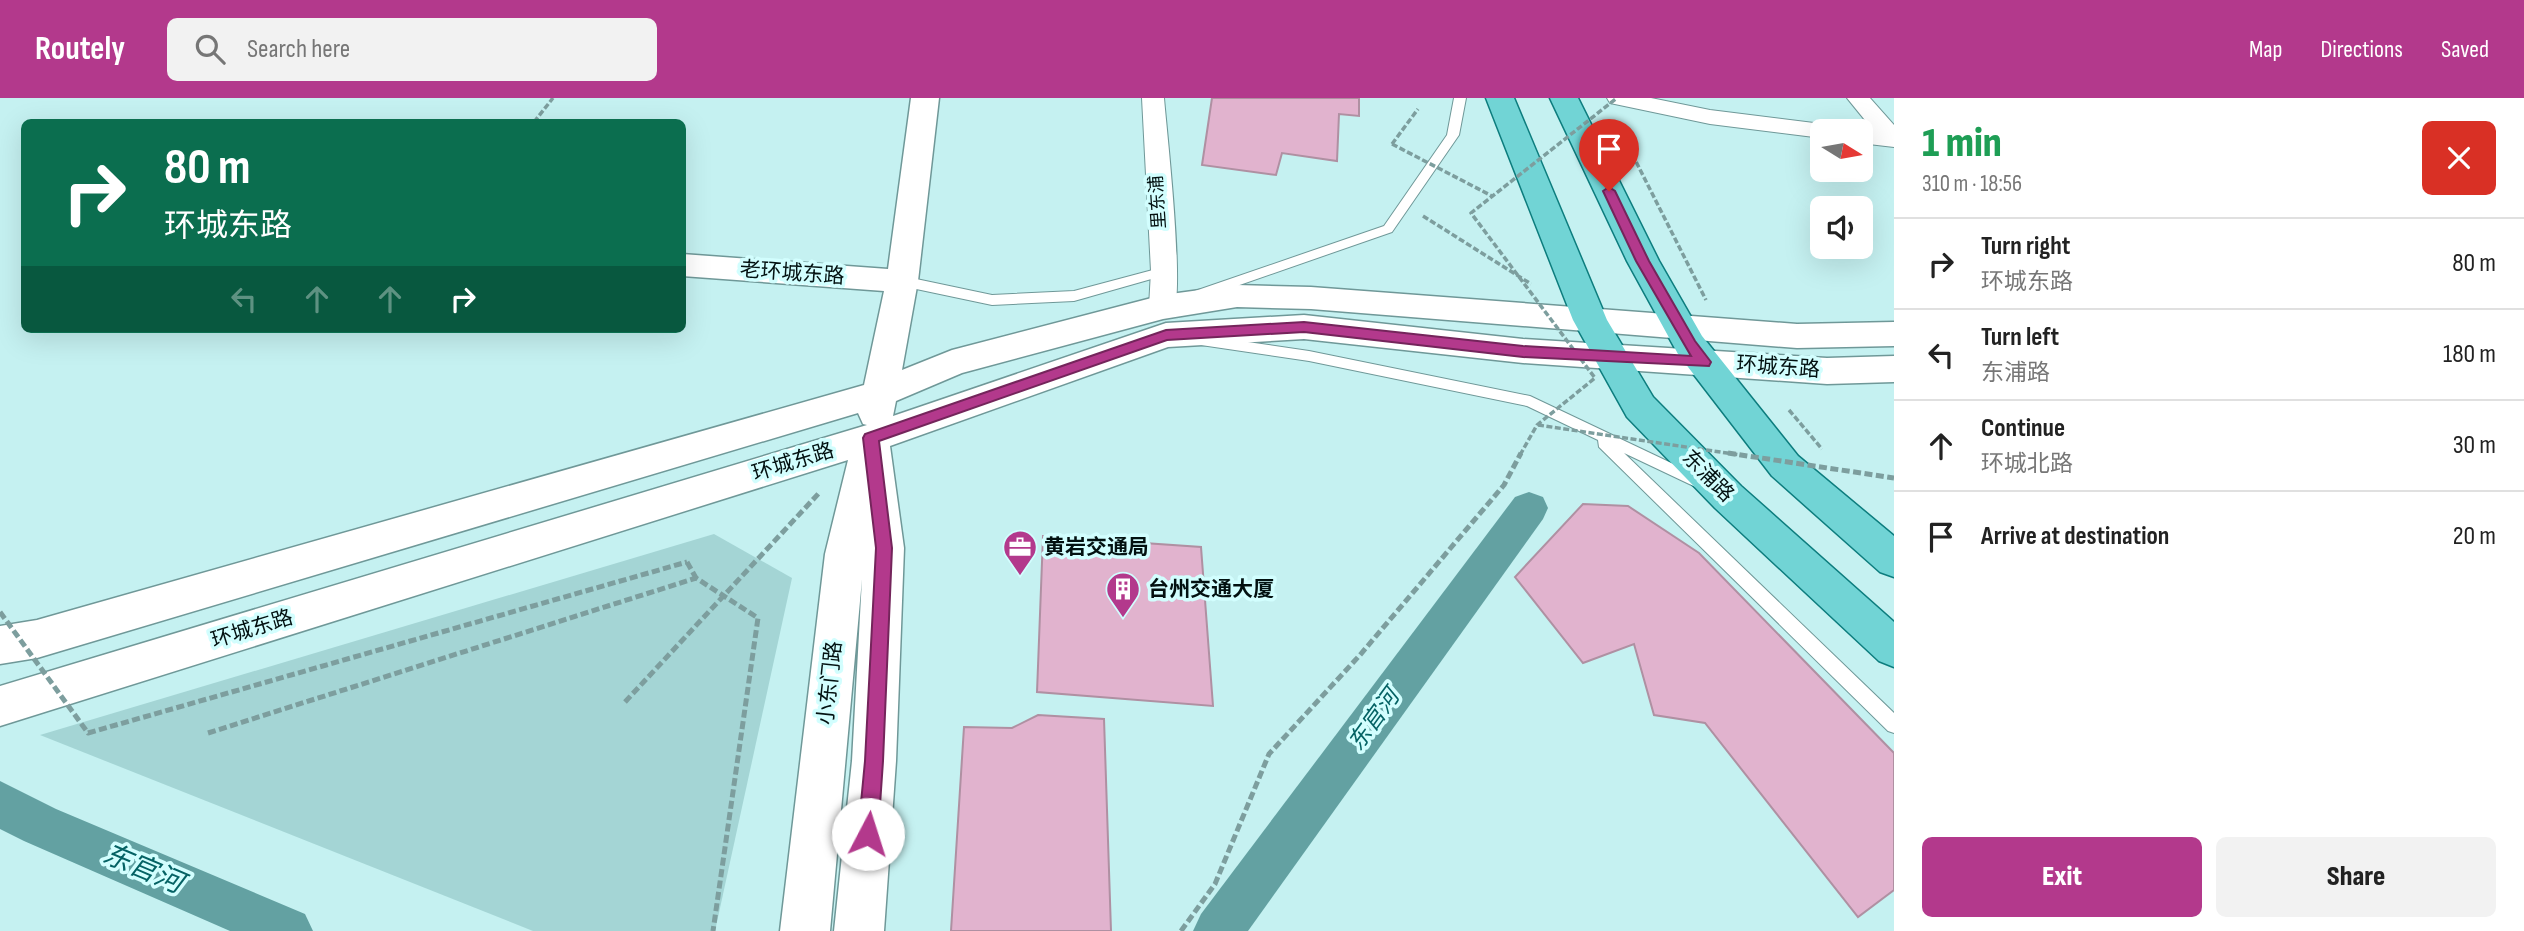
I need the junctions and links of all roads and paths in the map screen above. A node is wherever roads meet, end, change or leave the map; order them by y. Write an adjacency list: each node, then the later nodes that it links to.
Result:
1 (553, 98): 10 (path)
2 (925, 98): 17 (main road, 小东门路)
3 (1153, 98): 16 (street, 里东浦)
4 (1460, 98): 14 (lane)
5 (1500, 98): 19 (main road, 东浦路)
6 (1564, 98): 21 (main road)
7 (1618, 98): 11 (street); 13 (path, bridge)
8 (1858, 98): 12 (street)
9 (1418, 109): 13 (path, bridge)
10 (536, 119)
11 (1810, 130)
12 (1873, 138)
13 (1492, 196): 26 (path, bridge)
14 (1405, 204): 18 (path); 20 (lane)
15 (686, 265): 17 (main road, 老环城东路)
16 (1164, 271): 17 (lane); 20 (street, 里东浦)
17 (902, 281): 25 (main road, 小东门路)
18 (1531, 284)
19 (1590, 320): 20 (main road, 环城东路); 21 (main road, 环城东路); 23 (main road, 东浦路)
20 (1164, 321): 23 (main road, 环城东路); 25 (main road, 环城东路); 27 (lane); 28 (main road, 环城东路)
21 (1679, 325): 22 (main road, 环城东路); 24 (main road)
22 (1892, 345): 24 (main road, 环城东路)
23 (1611, 356): 24 (main road, 环城东路); 31 (main road, 东浦路)
24 (1704, 362): 32 (main road)
25 (881, 393): 28 (main road, 小东门路); 36 (main road, 环城东路)
26 (1537, 425): 29 (path, bridge); 45 (path, bridge)
27 (1592, 432): 31 (lane); 40 (lane)
28 (871, 438): 38 (main road, 环城东路); 43 (main road, 小东门路); 44 (main road, 小东门路)
29 (1894, 478)
30 (825, 487): 34 (path)
31 (1728, 497): 37 (main road, 东浦路)
32 (1894, 559)
33 (696, 578): 34 (path); 35 (path, bridge); 41 (path)
34 (723, 596): 39 (path); 42 (path)
35 (0, 612)
36 (19, 642)
37 (1894, 648)
38 (15, 702)
39 (625, 702)
40 (1894, 725)
41 (208, 733)
42 (713, 931)
43 (805, 931)
44 (859, 931)
45 (1181, 931)

